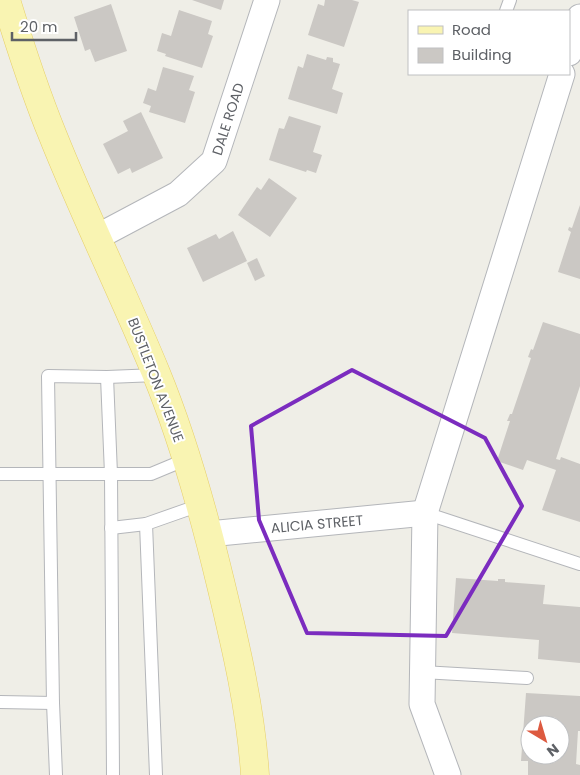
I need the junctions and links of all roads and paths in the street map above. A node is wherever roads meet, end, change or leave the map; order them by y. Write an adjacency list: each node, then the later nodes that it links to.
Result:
1 (6, 0): 6 (main road, BUSTLETON AVENUE)
2 (267, 0): 6 (street, DALE ROAD)
3 (580, 17): 4 (street)
4 (570, 50)
5 (562, 75): 14 (street)
6 (97, 237): 7 (main road, BUSTLETON AVENUE)
7 (157, 375): 8 (lane); 9 (main road, BUSTLETON AVENUE)
8 (106, 377): 11 (lane); 12 (lane)
9 (187, 459): 12 (lane); 13 (main road, BUSTLETON AVENUE)
10 (0, 474): 11 (lane)
11 (50, 474): 12 (lane); 22 (lane)
12 (111, 474): 16 (lane)
13 (200, 506): 15 (lane); 17 (main road, BUSTLETON AVENUE)
14 (425, 514): 17 (street, ALICIA STREET); 18 (lane); 19 (street)
15 (146, 524): 16 (lane); 25 (lane)
16 (111, 528): 24 (lane)
17 (209, 534): 26 (main road, BUSTLETON AVENUE)
18 (580, 564)
19 (422, 672): 20 (lane); 27 (street)
20 (527, 678)
21 (0, 702): 22 (lane)
22 (52, 703): 23 (lane)
23 (56, 775)
24 (113, 775)
25 (156, 775)
26 (255, 775)
27 (448, 775)

